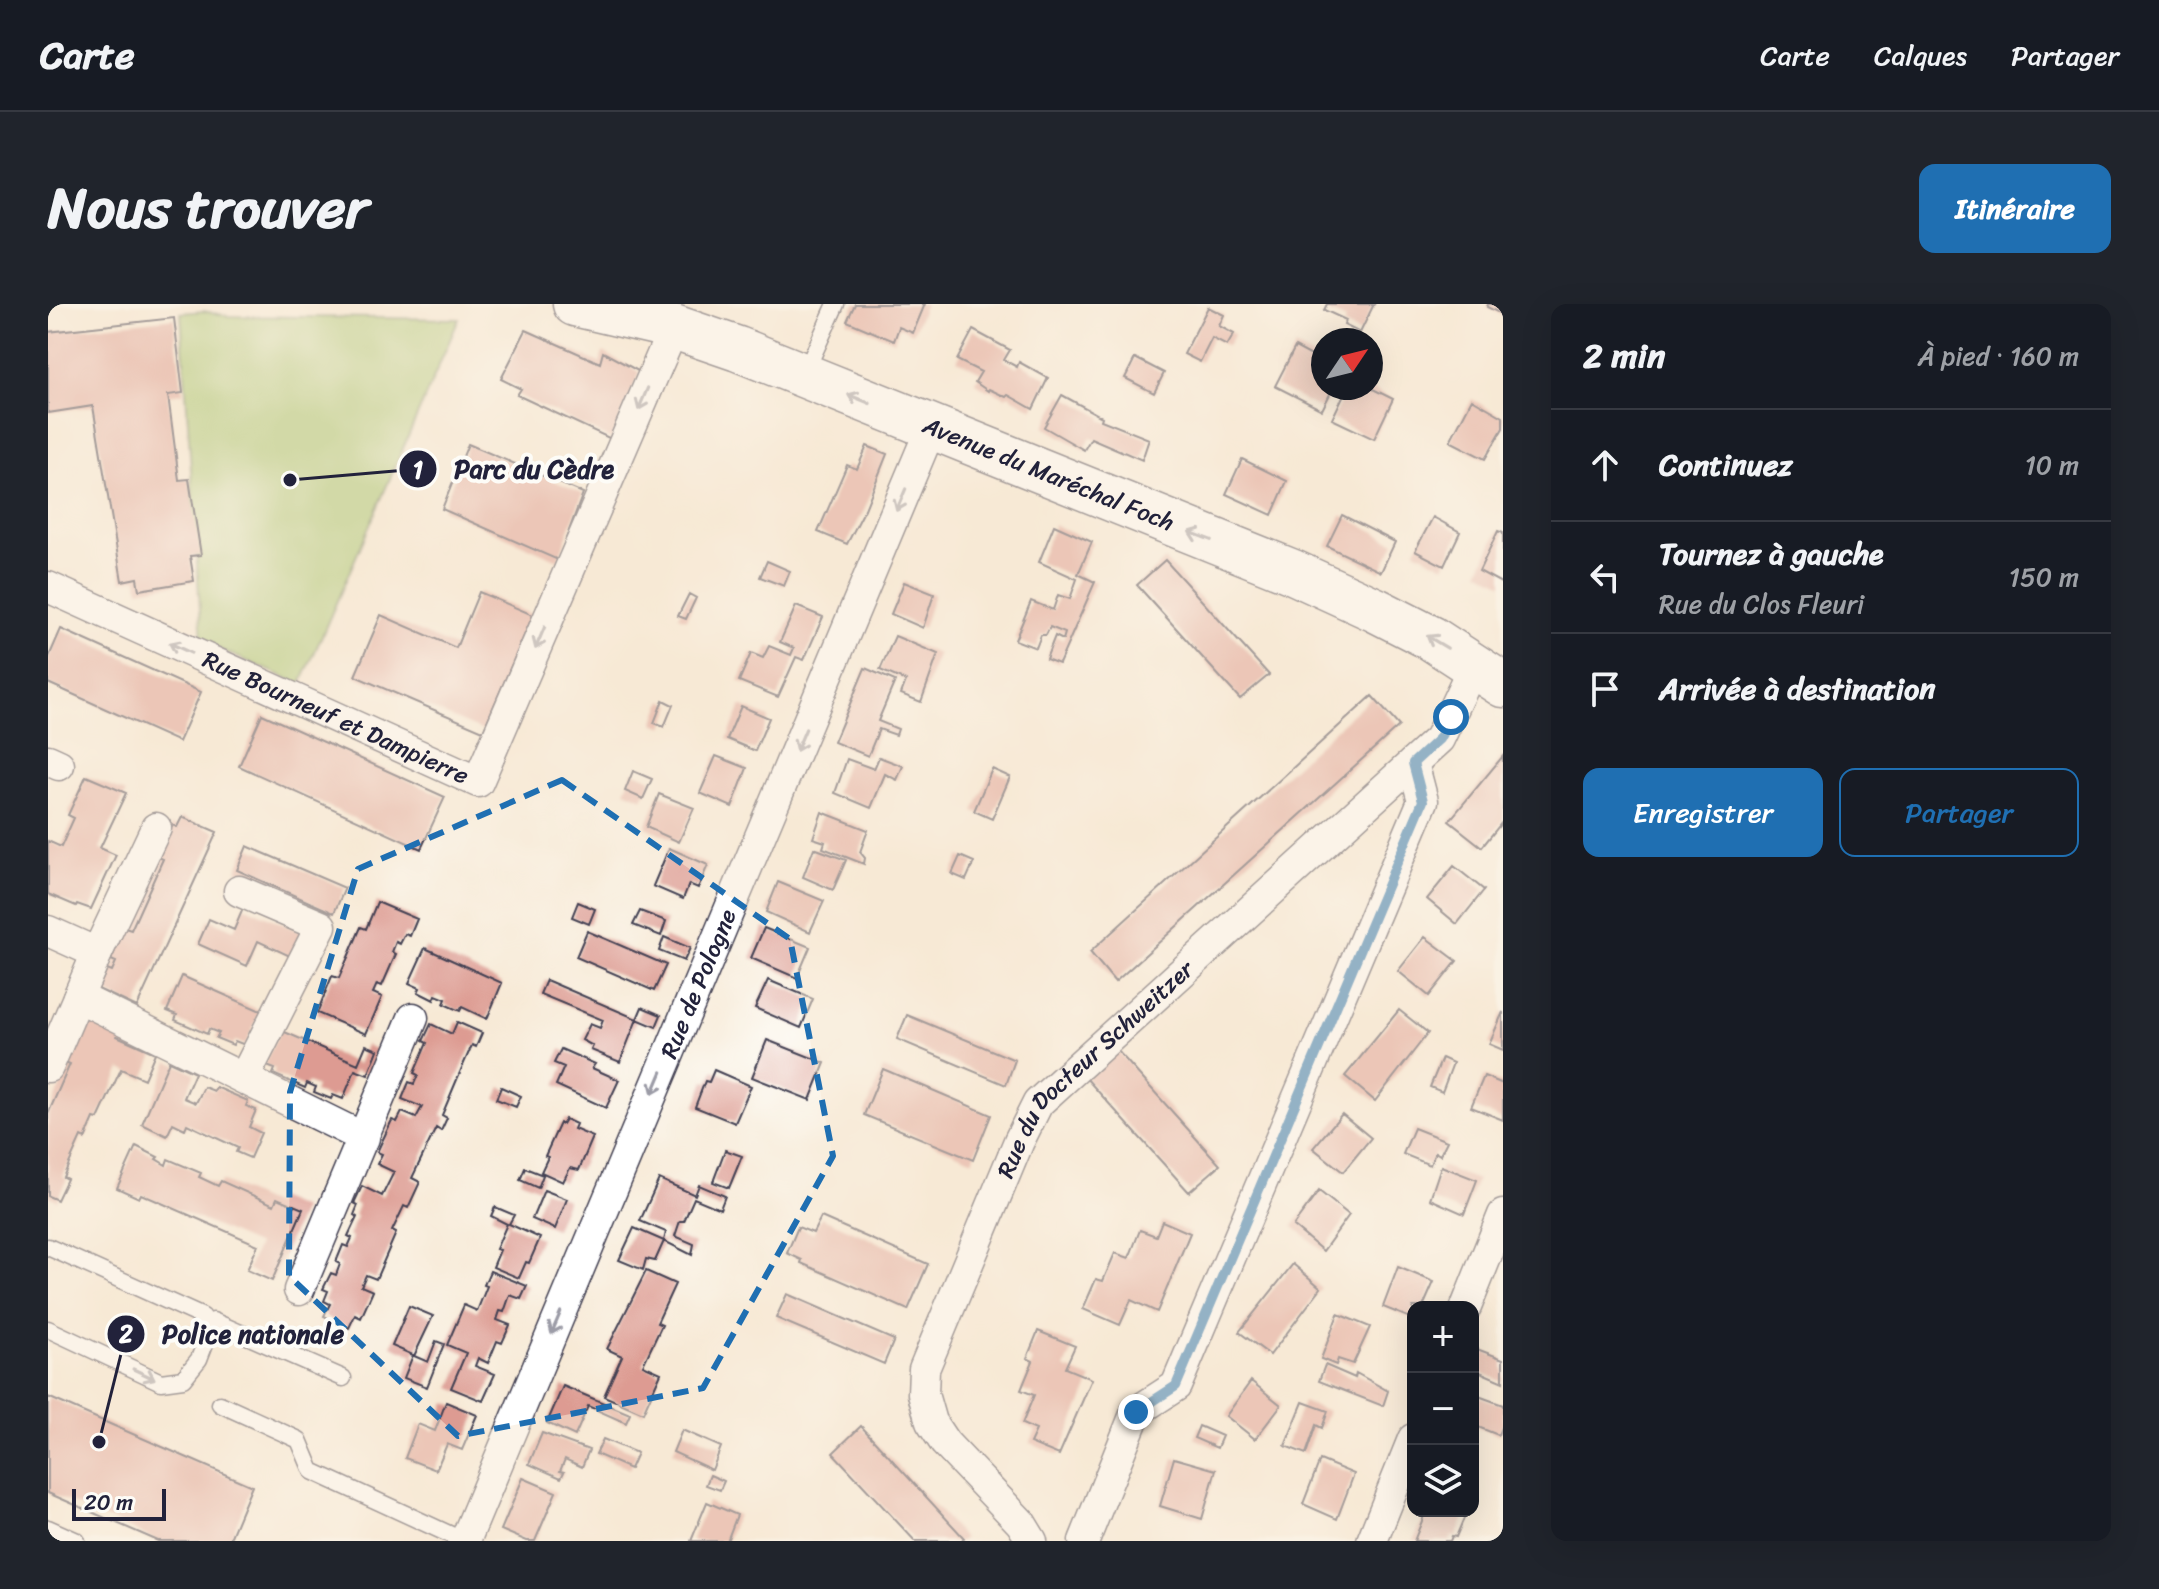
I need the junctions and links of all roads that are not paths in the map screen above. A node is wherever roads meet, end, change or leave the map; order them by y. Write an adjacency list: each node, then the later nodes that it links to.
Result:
1 (575, 304): 3 (main road, Avenue du Maréchal Foch)
2 (836, 304): 4 (lane)
3 (674, 327): 4 (main road, Avenue du Maréchal Foch); 6 (street, Rue Bourneuf et Dampierre, one-way to 6)
4 (804, 376): 5 (main road, Avenue du Maréchal Foch, one-way to 4)
5 (931, 428): 7 (main road, Avenue du Maréchal Foch, one-way to 5); 29 (street, Rue de Pologne, one-way to 29)
6 (48, 587)
7 (1488, 675): 8 (street, Rue du Docteur Schweitzer)
8 (1413, 763): 30 (street, Rue du Docteur Schweitzer); 31 (street)
9 (156, 828): 12 (street)
10 (239, 891): 16 (street)
11 (48, 931): 12 (street)
12 (97, 953): 13 (street)
13 (78, 997): 15 (street); 16 (street)
14 (413, 1018): 17 (street)
15 (48, 1067)
16 (244, 1078): 17 (street)
17 (364, 1138): 20 (street)
18 (1503, 1215): 21 (street)
19 (48, 1247): 22 (lane)
20 (299, 1290)
21 (1468, 1301)
22 (206, 1324): 23 (lane, one-way to 22); 24 (lane)
23 (48, 1329)
24 (343, 1378)
25 (220, 1404): 29 (lane)
26 (1411, 1445): 32 (street)
27 (48, 1528): 28 (lane)
28 (77, 1541)
29 (465, 1541)
30 (1032, 1541)
31 (1084, 1541)
32 (1372, 1541)

